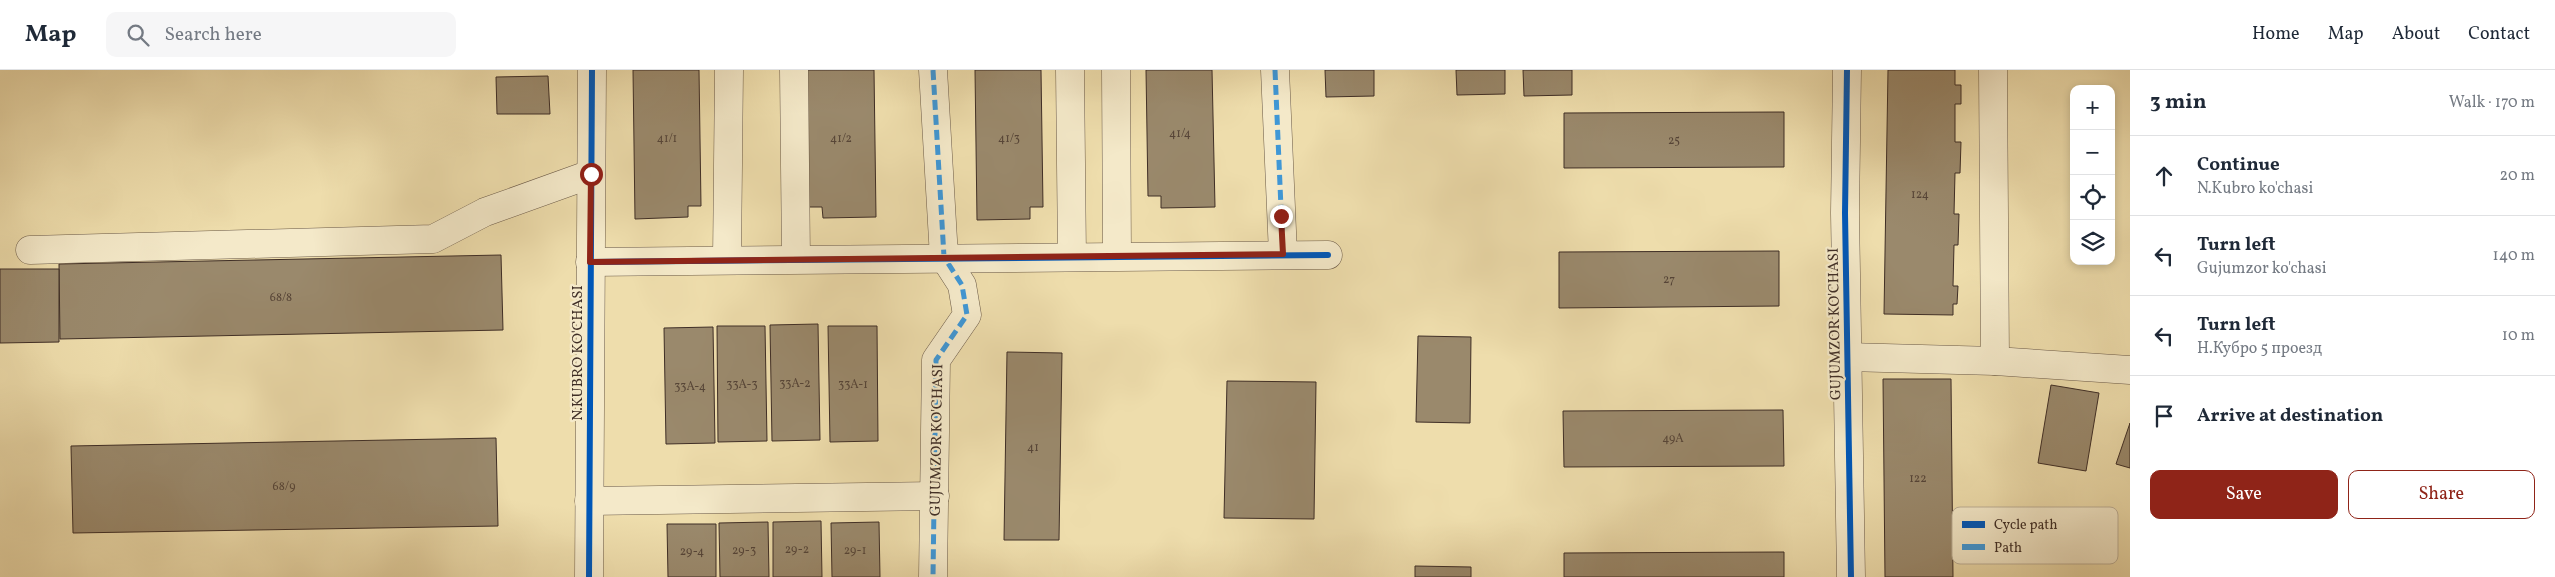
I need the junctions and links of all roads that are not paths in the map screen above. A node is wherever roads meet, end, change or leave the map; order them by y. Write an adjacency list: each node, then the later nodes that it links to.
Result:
1 (592, 70): 10 (street, N.KUBRO KO'CHASI)
2 (728, 70): 18 (street)
3 (794, 70): 17 (street)
4 (933, 70): 16 (street, GUJUMZOR KO'CHASI)
5 (1070, 70): 15 (street)
6 (1116, 70): 13 (street)
7 (1275, 70): 12 (street)
8 (1847, 70): 20 (street, GUJUMZOR KO'CHASI)
9 (1993, 70): 21 (street)
10 (591, 174): 11 (street); 19 (street, N.KUBRO KO'CHASI)
11 (30, 250)
12 (1283, 254): 13 (street); 14 (street)
13 (1117, 255): 15 (street)
14 (1328, 255)
15 (1072, 256): 16 (street)
16 (944, 257): 17 (street); 23 (street, GUJUMZOR KO'CHASI)
17 (796, 259): 18 (street)
18 (727, 260): 19 (street)
19 (590, 262): 24 (street, N.KUBRO KO'CHASI)
20 (1847, 357): 21 (street); 27 (street, GUJUMZOR KO'CHASI)
21 (1995, 361): 22 (street)
22 (2130, 370)
23 (935, 496): 24 (street); 26 (street, GUJUMZOR KO'CHASI)
24 (589, 501): 25 (street, N.KUBRO KO'CHASI)
25 (589, 577)
26 (934, 577)
27 (1851, 577)

